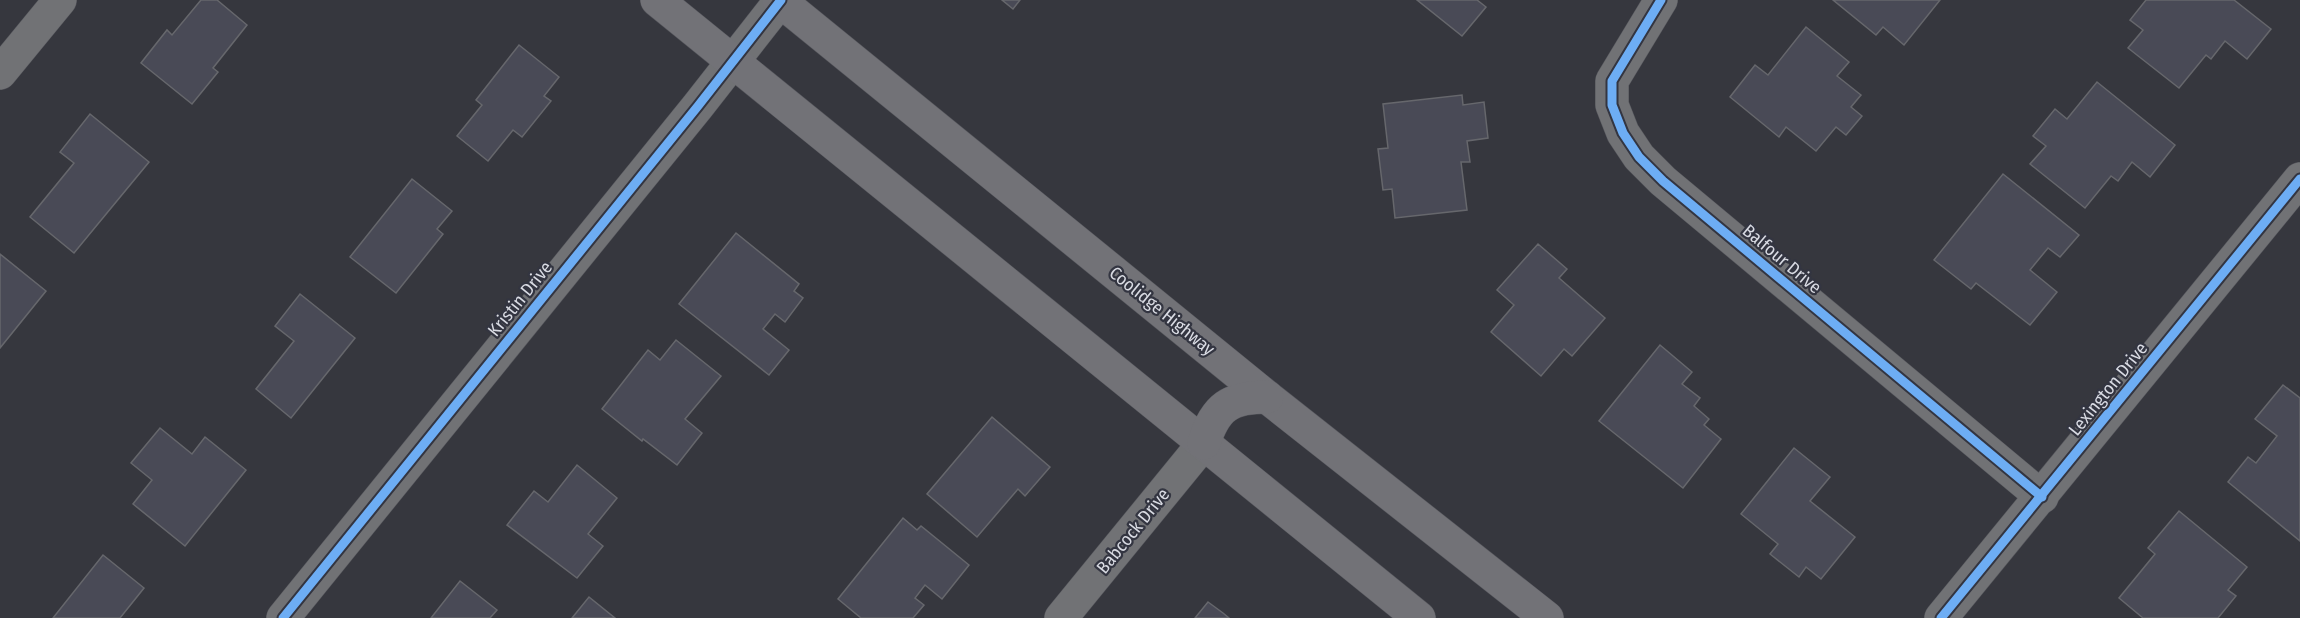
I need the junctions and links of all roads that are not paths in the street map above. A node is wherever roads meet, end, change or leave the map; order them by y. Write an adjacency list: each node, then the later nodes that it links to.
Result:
1 (60, 0): 6 (street)
2 (657, 0): 5 (main road)
3 (780, 0): 5 (street, Kristin Drive); 8 (main road, Coolidge Highway)
4 (1661, 0): 10 (street, Balfour Drive)
5 (733, 61): 9 (main road); 11 (street, Kristin Drive)
6 (0, 73)
7 (2300, 179): 10 (street, Lexington Drive)
8 (1268, 397): 9 (main road); 14 (main road, Coolidge Highway)
9 (1204, 443): 12 (street, Babcock Drive); 13 (main road)
10 (2042, 497): 15 (street, Lexington Drive)
11 (283, 618)
12 (1061, 618)
13 (1419, 618)
14 (1547, 618)
15 (1941, 618)

